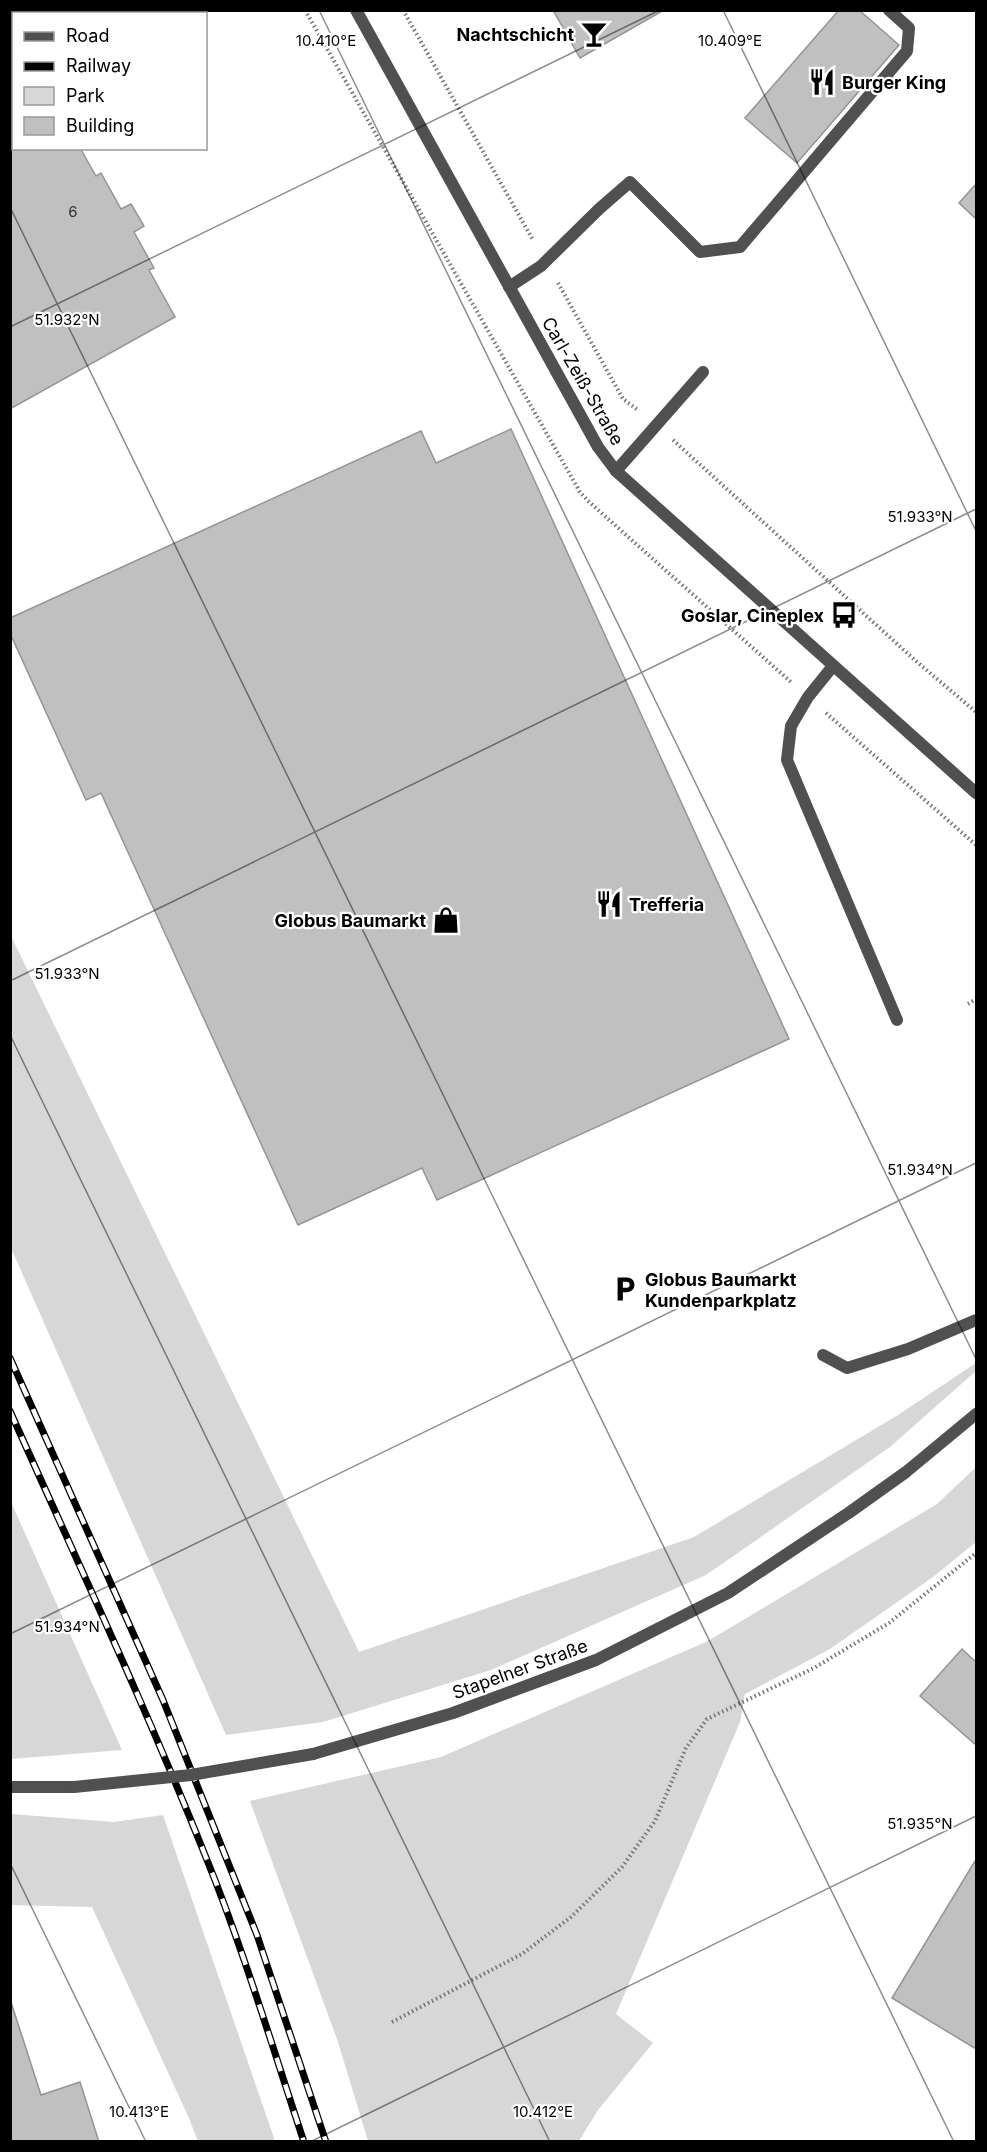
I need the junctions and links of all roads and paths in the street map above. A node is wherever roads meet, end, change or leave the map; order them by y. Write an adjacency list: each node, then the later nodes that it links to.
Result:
1 (356, 10): 3 (street, Carl-Zeiß-Straße)
2 (889, 10): 3 (street)
3 (509, 287): 5 (street, Carl-Zeiß-Straße)
4 (703, 372): 5 (street)
5 (616, 471): 6 (street, Carl-Zeiß-Straße)
6 (833, 666): 7 (street, Carl-Zeiß-Straße); 10 (street)
7 (976, 793)
8 (976, 999): 9 (path)
9 (968, 1004)
10 (897, 1020)
11 (976, 1320): 12 (street)
12 (823, 1355)
13 (976, 1414): 15 (street, Stapelner Straße, bridge)
14 (976, 1553): 16 (path)
15 (10, 1787)
16 (392, 2022)

